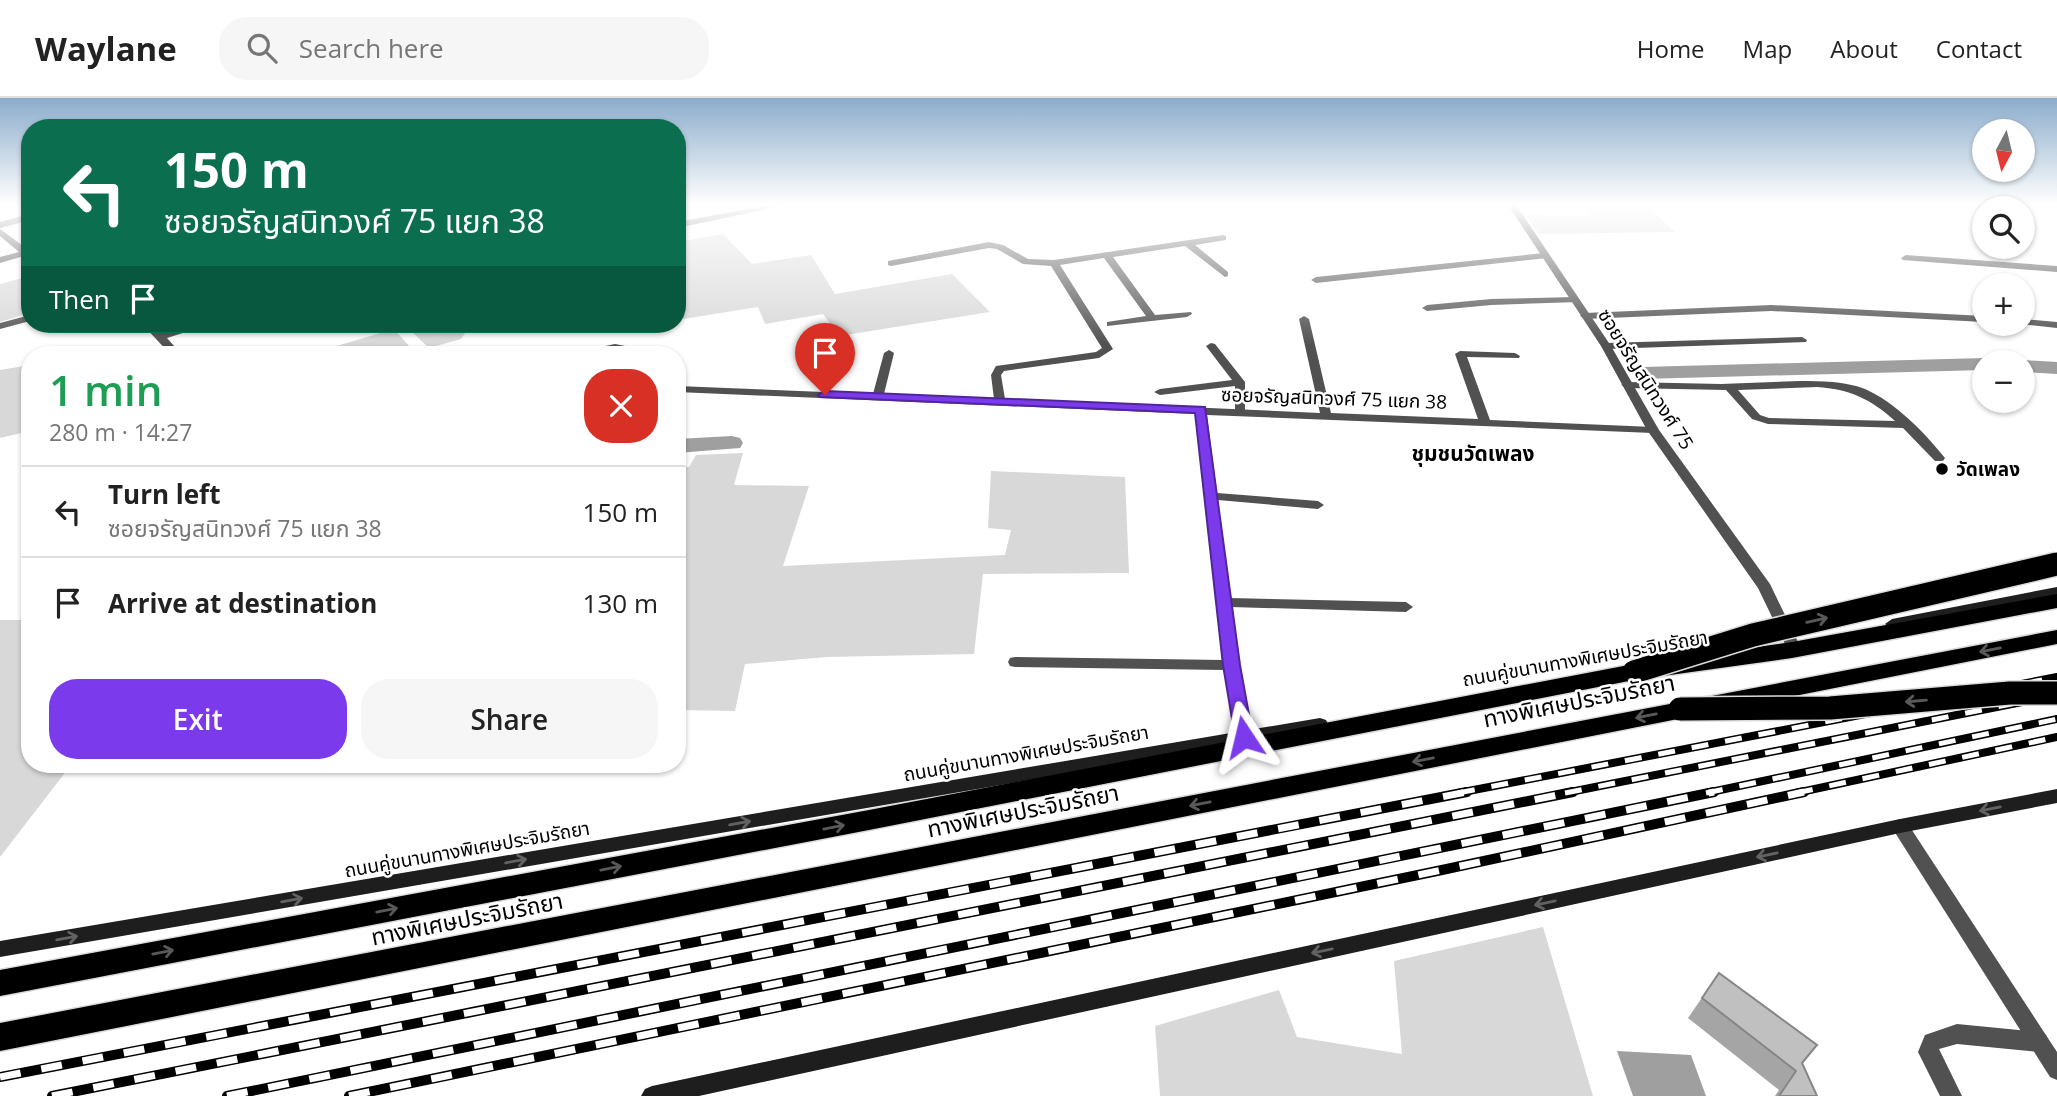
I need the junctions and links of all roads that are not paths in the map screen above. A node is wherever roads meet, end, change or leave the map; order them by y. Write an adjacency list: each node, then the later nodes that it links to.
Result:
1 (950, 252): 11 (street)
2 (1008, 252): 12 (street)
3 (1124, 252): 6 (street)
4 (1198, 252): 14 (street)
5 (1542, 252): 8 (street, ซอยจรัญสนิทวงศ์ 75)
6 (1106, 254): 12 (street); 21 (street)
7 (21, 255): 10 (street)
8 (1545, 256): 15 (street); 16 (street, ซอยจรัญสนิทวงศ์ 75)
9 (1906, 258): 13 (street)
10 (0, 260)
11 (891, 263)
12 (1054, 263): 43 (street)
13 (2057, 269)
14 (1225, 274)
15 (1316, 280)
16 (1575, 300): 17 (street); 19 (street, ซอยจรัญสนิทวงศ์ 75)
17 (1427, 308)
18 (1186, 314): 21 (street)
19 (1585, 316): 20 (street); 34 (street, ซอยจรัญสนิทวงศ์ 75)
20 (1972, 318)
21 (1153, 319): 25 (street)
22 (1304, 319): 46 (street)
23 (21, 320): 27 (street)
24 (2035, 323): 26 (street)
25 (1111, 324)
26 (2057, 325)
27 (0, 326)
28 (156, 333): 30 (street)
29 (174, 333): 30 (street)
30 (160, 337): 32 (street)
31 (1802, 340): 34 (street)
32 (168, 346)
33 (1211, 346): 37 (street)
34 (1606, 346): 38 (street, ซอยจรัญสนิทวงศ์ 75)
35 (889, 353): 42 (street)
36 (1515, 356): 47 (street)
37 (1240, 382): 41 (street); 45 (street)
38 (1627, 385): 39 (street); 49 (street, ซอยจรัญสนิทวงศ์ 75)
39 (1730, 388): 48 (street); 48 (street)
40 (686, 389): 42 (street, ซอยจรัญสนิทวงศ์ 75 แยก 38)
41 (1160, 392)
42 (878, 397): 43 (street, ซอยจรัญสนิทวงศ์ 75 แยก 38)
43 (1000, 402): 44 (street, ซอยจรัญสนิทวงศ์ 75 แยก 38)
44 (1201, 410): 45 (street, ซอยจรัญสนิทวงศ์ 75 แยก 38); 51 (street)
45 (1241, 412): 46 (street, ซอยจรัญสนิทวงศ์ 75 แยก 38)
46 (1326, 416): 47 (street, ซอยจรัญสนิทวงศ์ 75 แยก 38)
47 (1485, 422): 49 (street, ซอยจรัญสนิทวงศ์ 75 แยก 38)
48 (1905, 425): 50 (street)
49 (1653, 430): 59 (street, ซอยจรัญสนิทวงศ์ 75)
50 (1939, 458)
51 (1212, 496): 52 (street); 56 (street)
52 (1318, 505)
53 (2057, 564): 62 (highway, one-way to 53, bridge)
54 (2057, 592): 59 (main road, ถนนคู่ขนานทางพิเศษประจิมรัถยา)
55 (2057, 601): 62 (highway, ทางพิเศษประจิมรัถยา, bridge)
56 (1224, 602): 57 (street); 61 (street)
57 (1406, 607)
58 (2057, 637): 64 (highway, ทางพิเศษประจิมรัถยา, one-way to 64, bridge)
59 (1792, 644): 65 (main road, ถนนคู่ขนานทางพิเศษประจิมรัถยา)
60 (1016, 662): 61 (street)
61 (1231, 665): 65 (street)
62 (1634, 672): 69 (highway, ทางพิเศษประจิมรัถยา, one-way to 62)
63 (2057, 693): 64 (highway, one-way to 64, bridge)
64 (1680, 709): 70 (highway, ทางพิเศษประจิมรัถยา, one-way to 70)
65 (1244, 737): 68 (main road, ถนนคู่ขนานทางพิเศษประจิมรัถยา, one-way to 65)
66 (2057, 796): 67 (main road, one-way to 67)
67 (1900, 826): 71 (street); 73 (main road, one-way to 73)
68 (0, 949)
69 (0, 983)
70 (0, 1037)
71 (2039, 1042): 72 (street); 74 (street)
72 (2057, 1070)
73 (652, 1096)
74 (1951, 1096)

